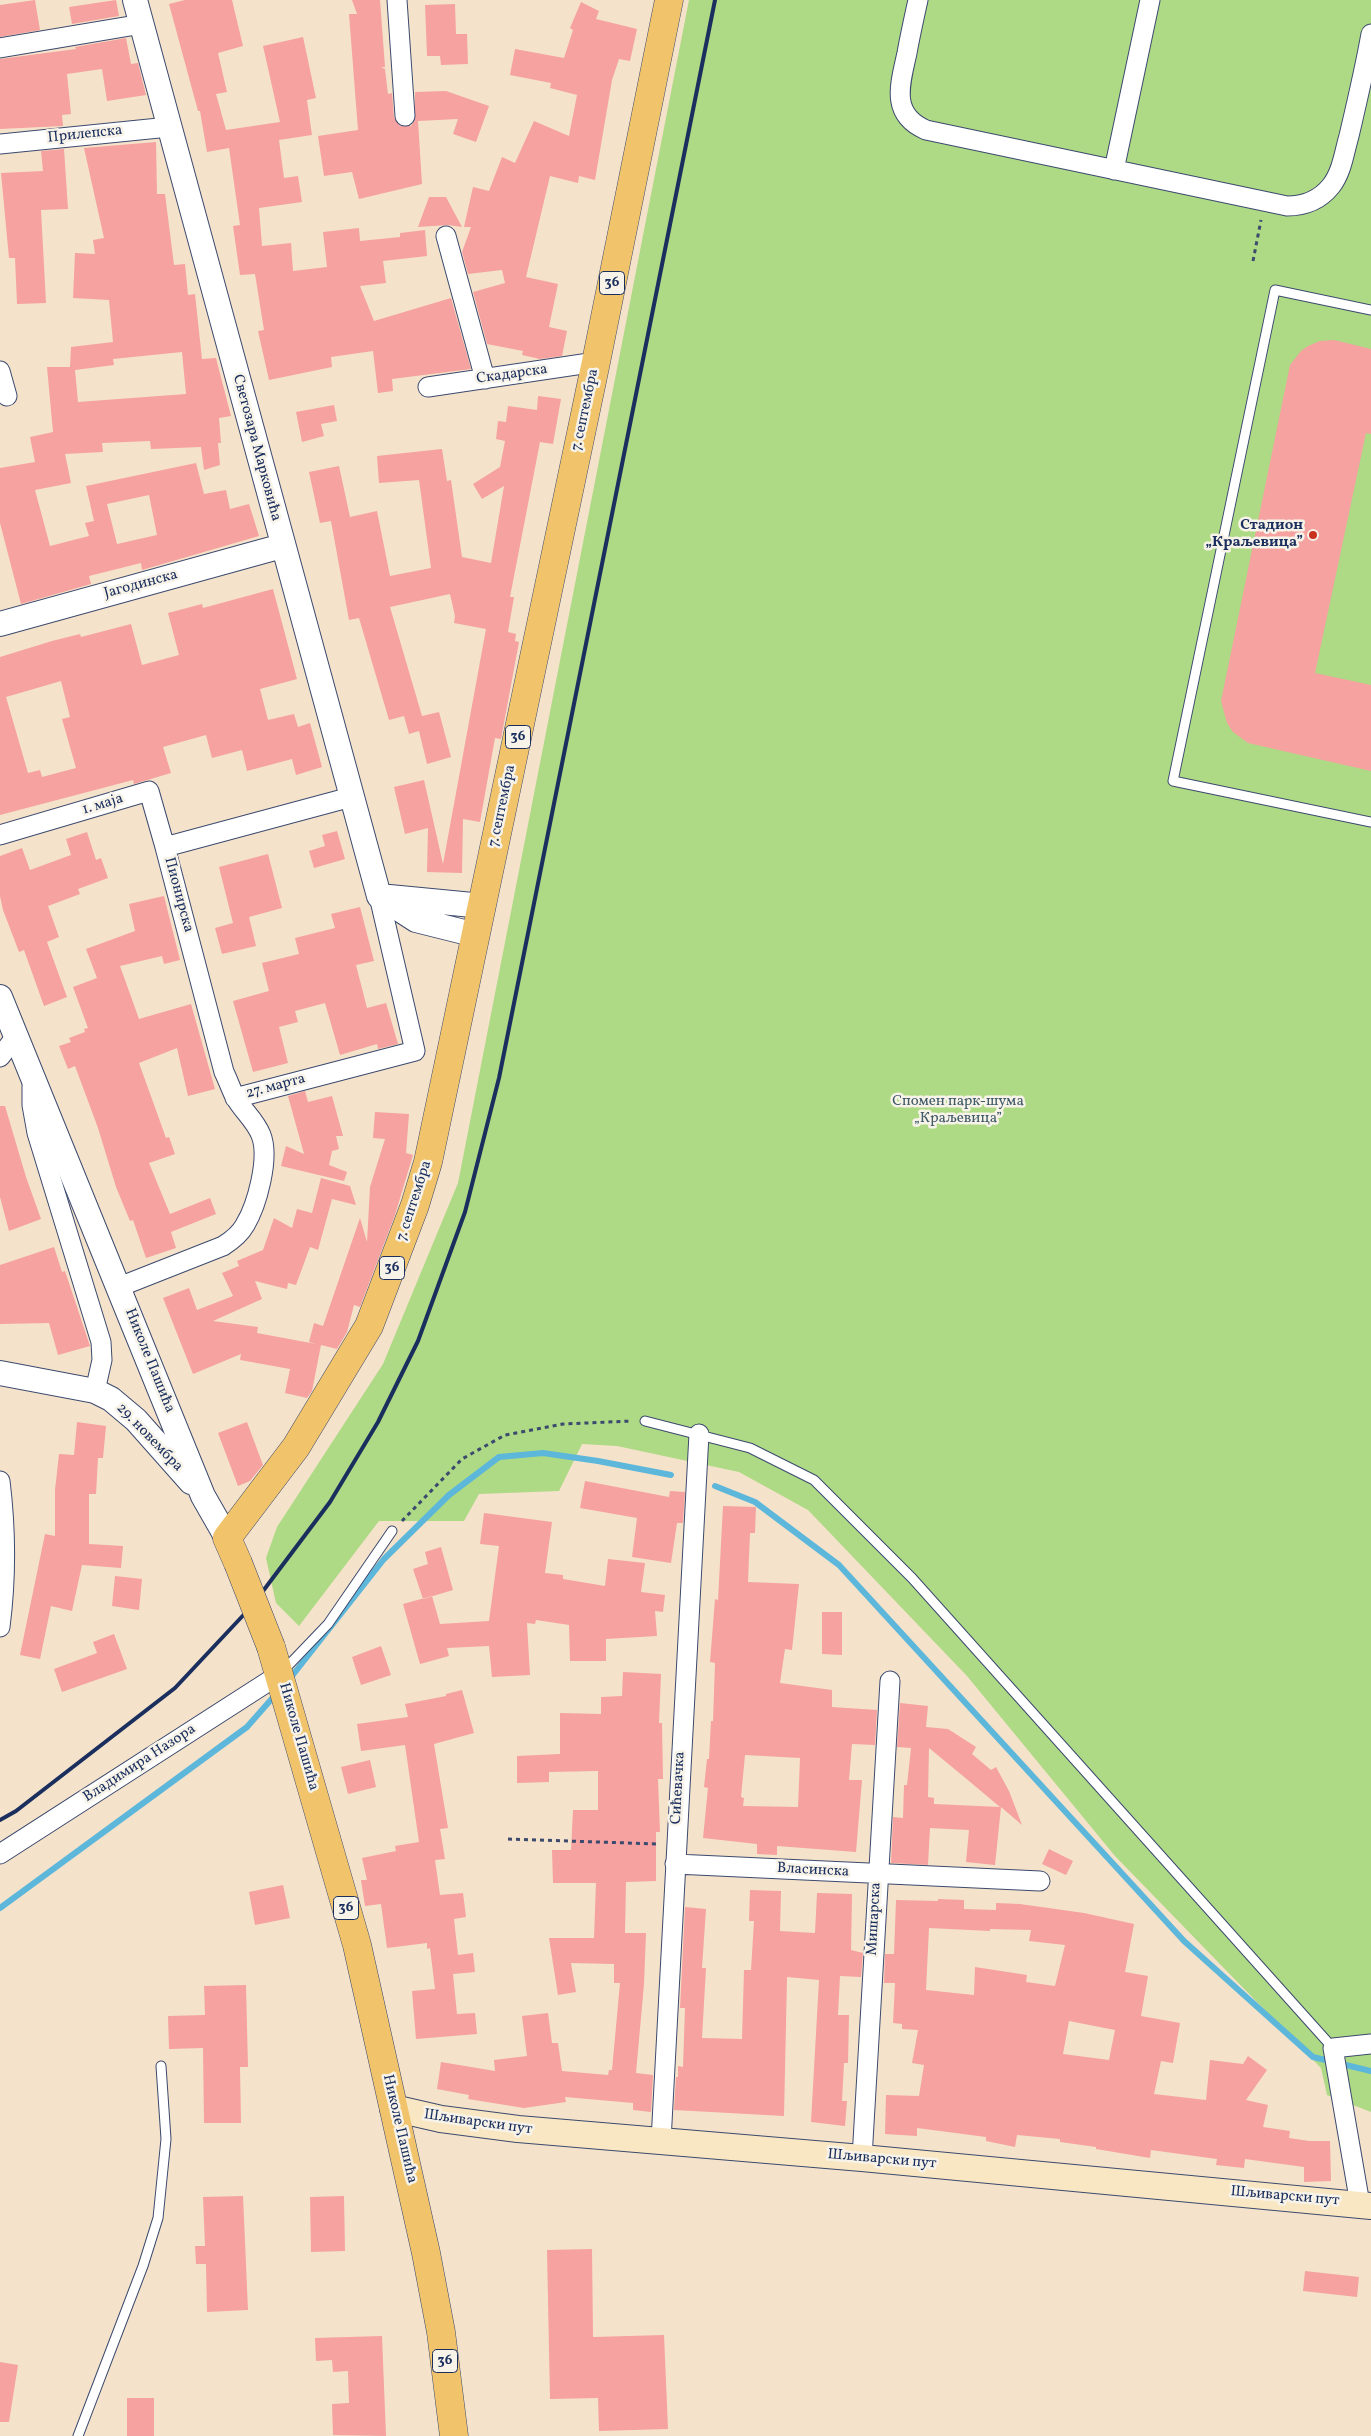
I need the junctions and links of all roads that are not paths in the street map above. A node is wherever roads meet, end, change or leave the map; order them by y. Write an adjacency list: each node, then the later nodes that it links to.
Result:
1 (135, 0): 6 (street, Светозара Марковића)
2 (397, 0): 9 (street)
3 (669, 0): 15 (main road, 7. септембра / 36)
4 (918, 0): 12 (street)
5 (1150, 0): 12 (street)
6 (142, 24): 8 (street); 10 (street, Светозара Марковића)
7 (1371, 34): 12 (street)
8 (0, 48)
9 (405, 116)
10 (169, 127): 11 (street, Прилепска); 20 (street, Светозара Марковића)
11 (0, 144)
12 (1114, 170)
13 (446, 236): 17 (street)
14 (1371, 310): 23 (lane)
15 (596, 362): 17 (street, Скадарска); 27 (main road, 7. септембра / 36)
16 (0, 371): 19 (street)
17 (485, 379): 18 (street, Скадарска)
18 (428, 387)
19 (7, 396)
20 (282, 546): 21 (street, Јагодинска); 22 (street, Светозара Марковића)
21 (0, 624)
22 (351, 797): 25 (street, Пионирска); 26 (street, Светозара Марковића)
23 (1371, 822)
24 (0, 835): 25 (street, 1. маја)
25 (165, 847): 34 (street, Пионирска)
26 (379, 896): 27 (street); 28 (street); 31 (street, Светозара Марковића)
27 (483, 906): 28 (main road, 7. септембра / 36)
28 (476, 935): 43 (main road, 7. септембра / 36)
29 (0, 997): 30 (street, Николе Пашића)
30 (17, 1035): 32 (street); 33 (street, Николе Пашића)
31 (415, 1051): 34 (street, 27. марта)
32 (0, 1057)
33 (32, 1072): 35 (street, Николе Пашића); 37 (street, Николе Пашића)
34 (235, 1098): 35 (street, 27. марта)
35 (119, 1287): 41 (street, Николе Пашића)
36 (0, 1373): 37 (street, 29. новембра)
37 (96, 1391): 41 (street, 29. новембра)
38 (645, 1421): 39 (lane)
39 (699, 1434): 48 (street, Сићевачка); 52 (lane)
40 (0, 1481): 44 (street)
41 (203, 1496): 43 (street, Николе Пашића)
42 (392, 1531): 46 (lane)
43 (227, 1538): 46 (main road, Николе Пашића / 36, bridge)
44 (0, 1627)
45 (890, 1680): 49 (street, Мишарска)
46 (282, 1682): 47 (street, Владимира Назора); 54 (main road, Николе Пашића / 36)
47 (0, 1854)
48 (675, 1864): 49 (street, Власинска); 55 (street, Сићевачка)
49 (878, 1875): 50 (street, Власинска); 56 (street, Мишарска)
50 (1040, 1881)
51 (1371, 2044): 52 (street)
52 (1333, 2048): 57 (street)
53 (162, 2066): 58 (lane)
54 (393, 2108): 55 (main road, Шљиварски пут); 59 (main road, Николе Пашића / 36)
55 (661, 2141): 56 (main road, Шљиварски пут)
56 (862, 2158): 57 (main road, Шљиварски пут)
57 (1366, 2205)
58 (78, 2436)
59 (454, 2436)

